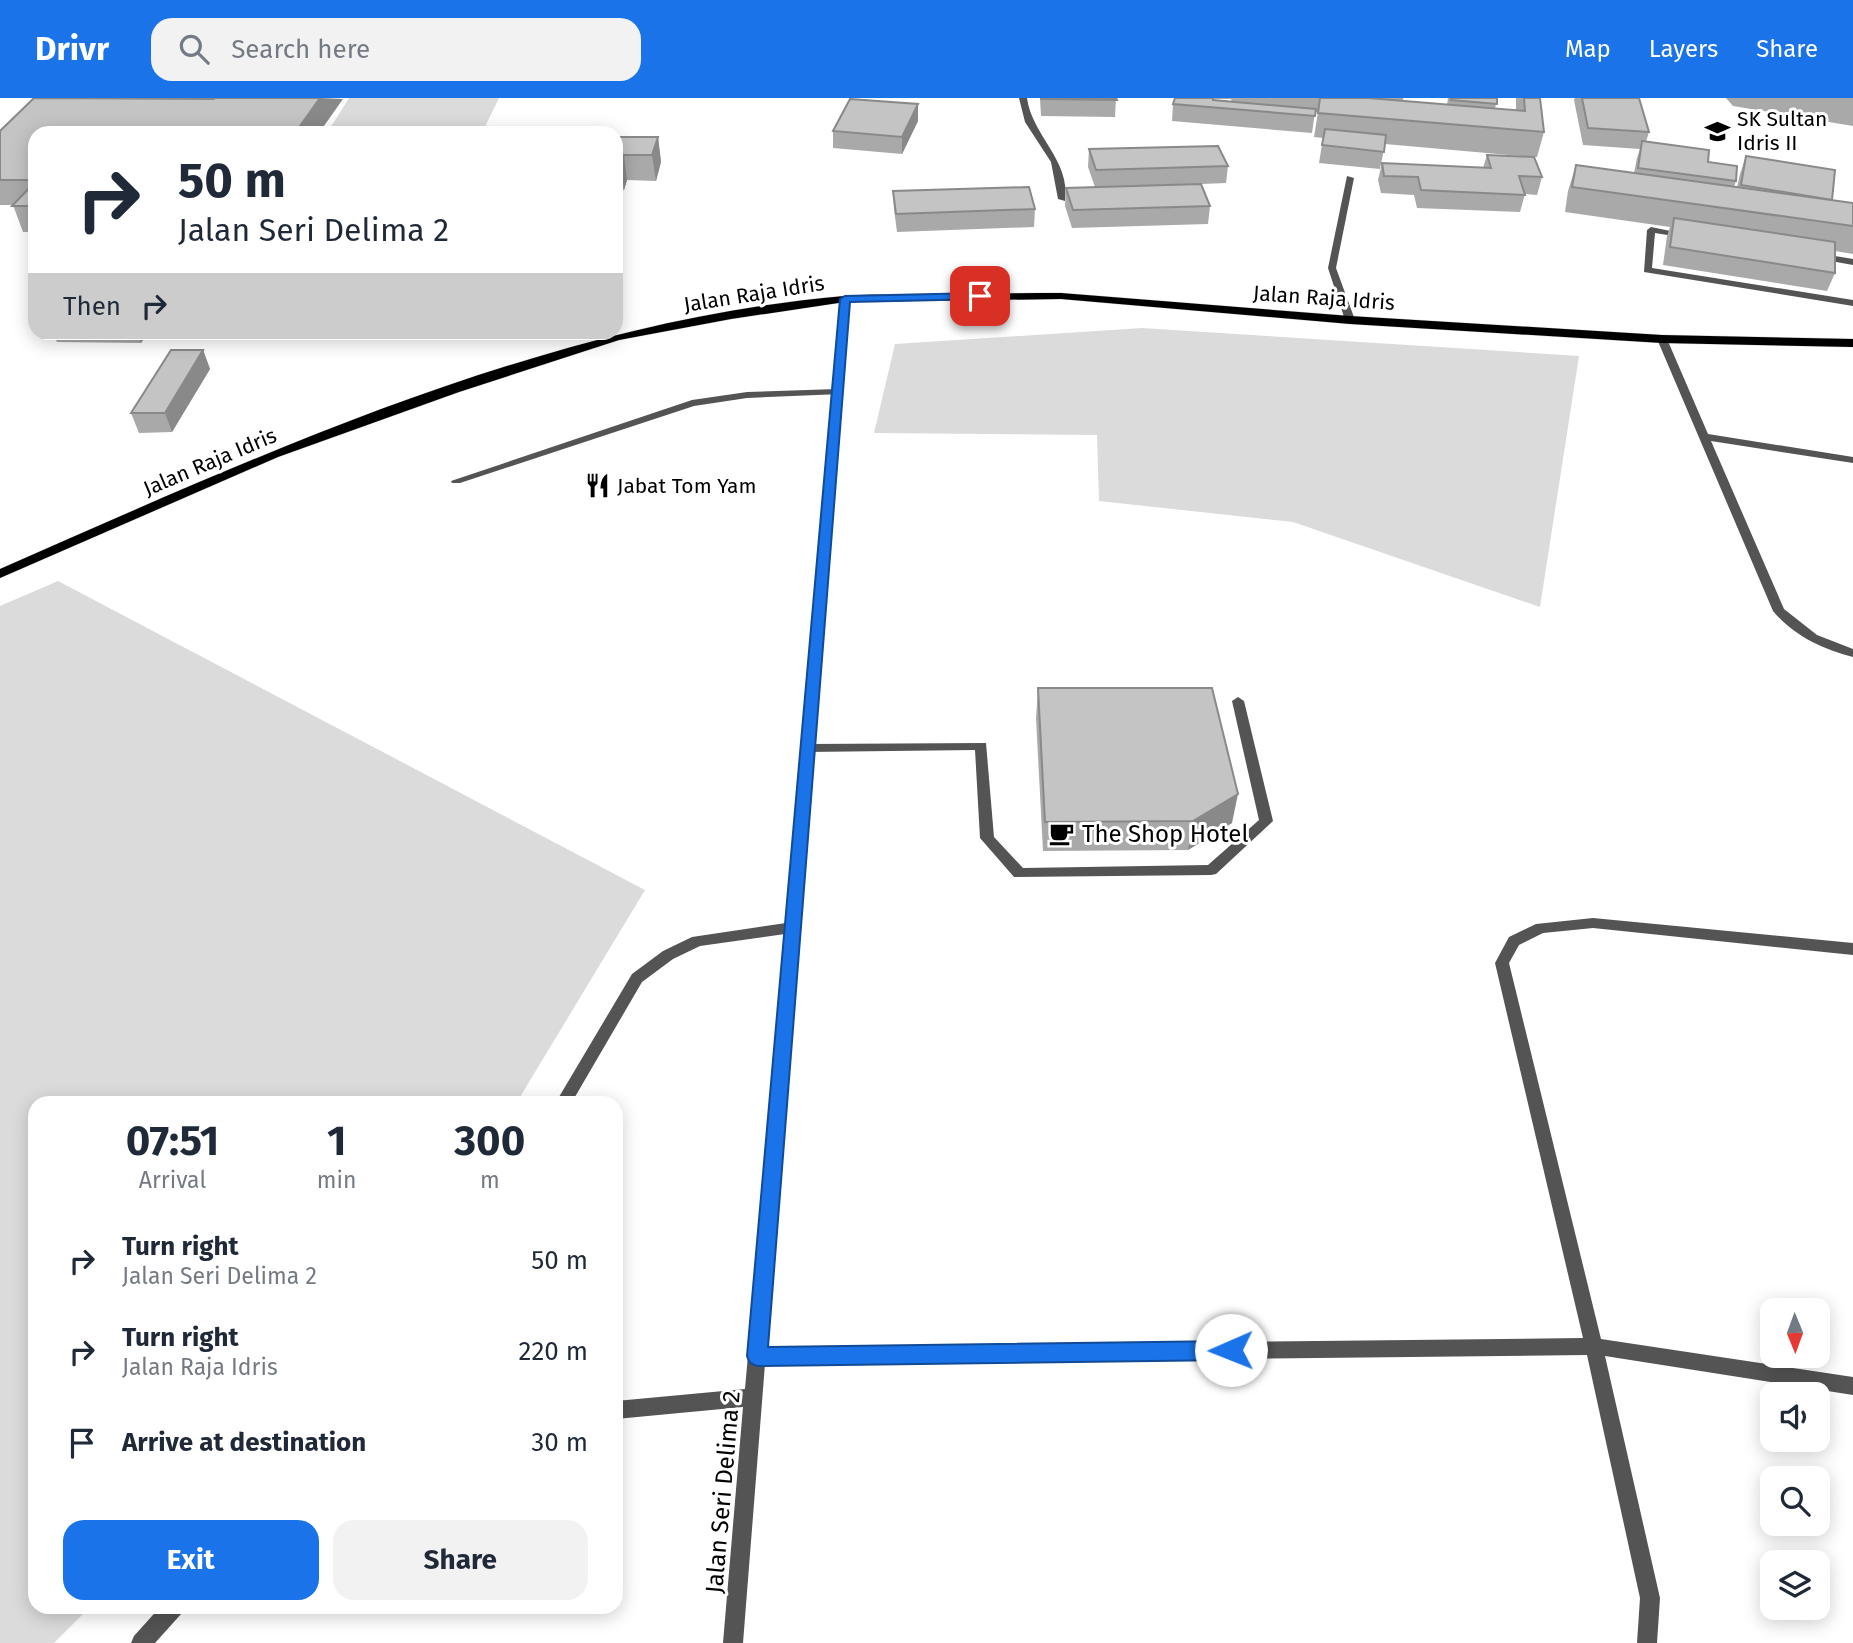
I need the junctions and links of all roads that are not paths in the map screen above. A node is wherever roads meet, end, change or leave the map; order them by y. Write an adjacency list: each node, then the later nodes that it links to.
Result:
1 (1023, 98): 3 (street)
2 (1350, 178): 9 (street)
3 (1062, 199)
4 (1691, 236): 8 (street)
5 (1799, 254): 6 (street)
6 (1853, 262)
7 (845, 299): 9 (main road, Jalan Raja Idris); 10 (main road, Jalan Raja Idris); 14 (street, Jalan Seri Delima 2)
8 (1853, 303)
9 (1350, 320): 11 (main road, Jalan Raja Idris)
10 (623, 336)
11 (1662, 339): 13 (main road, Jalan Raja Idris); 15 (street)
12 (608, 340): 18 (main road, Jalan Raja Idris)
13 (1853, 343)
14 (837, 391): 17 (street); 21 (street, Jalan Seri Delima 2)
15 (1702, 436): 16 (street); 19 (street)
16 (1853, 460)
17 (456, 481)
18 (0, 574)
19 (1853, 653)
20 (1238, 701): 21 (street)
21 (807, 748): 22 (street, Jalan Seri Delima 2)
22 (793, 927): 24 (street); 26 (street, Jalan Seri Delima 2)
23 (1853, 949): 25 (street)
24 (568, 1096)
25 (1594, 1346): 26 (street); 27 (street); 33 (street)
26 (757, 1356): 28 (street, Jalan Seri Delima 2)
27 (1853, 1386)
28 (754, 1397): 29 (street); 32 (street, Jalan Seri Delima 2)
29 (623, 1409)
30 (168, 1614): 31 (street)
31 (141, 1643)
32 (733, 1643)
33 (1647, 1643)

